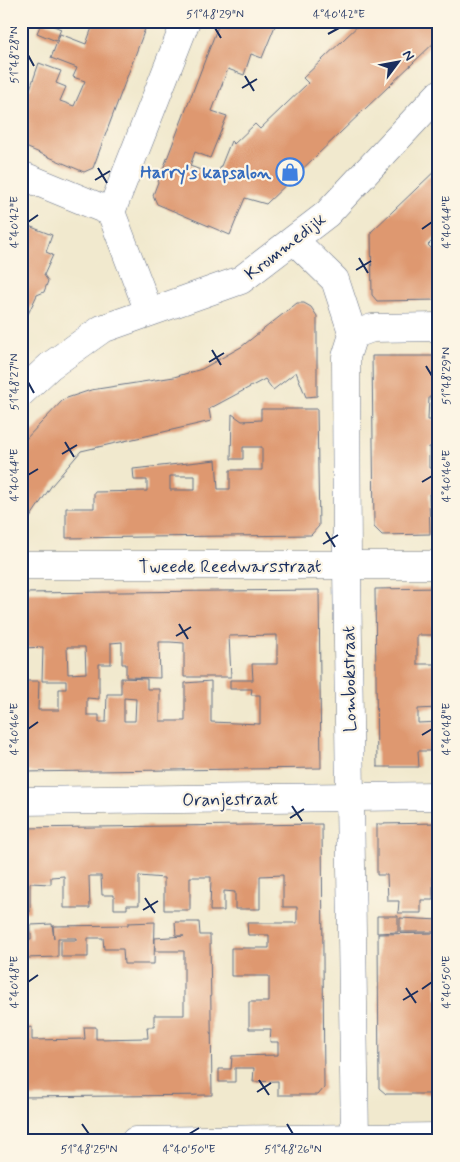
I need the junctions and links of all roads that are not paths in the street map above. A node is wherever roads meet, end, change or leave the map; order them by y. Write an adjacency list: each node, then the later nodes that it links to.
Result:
1 (186, 21): 4 (street)
2 (439, 94): 5 (street, Krommedijk)
3 (21, 175): 4 (street)
4 (111, 212): 6 (street)
5 (295, 241): 6 (street, Krommedijk); 8 (street)
6 (149, 312): 9 (street, Krommedijk)
7 (439, 327): 8 (street)
8 (353, 335): 12 (street, Lombokstraat)
9 (21, 393)
10 (21, 565): 12 (street, Tweede Reedwarsstraat)
11 (439, 565): 12 (street, Tweede Reedwarsstraat)
12 (347, 566): 14 (street, Lombokstraat)
13 (439, 796): 14 (street, Oranjestraat)
14 (350, 798): 15 (street, Oranjestraat); 17 (street, Lombokstraat)
15 (21, 800)
16 (439, 1137): 17 (street)
17 (355, 1139): 18 (street)
18 (135, 1141)

